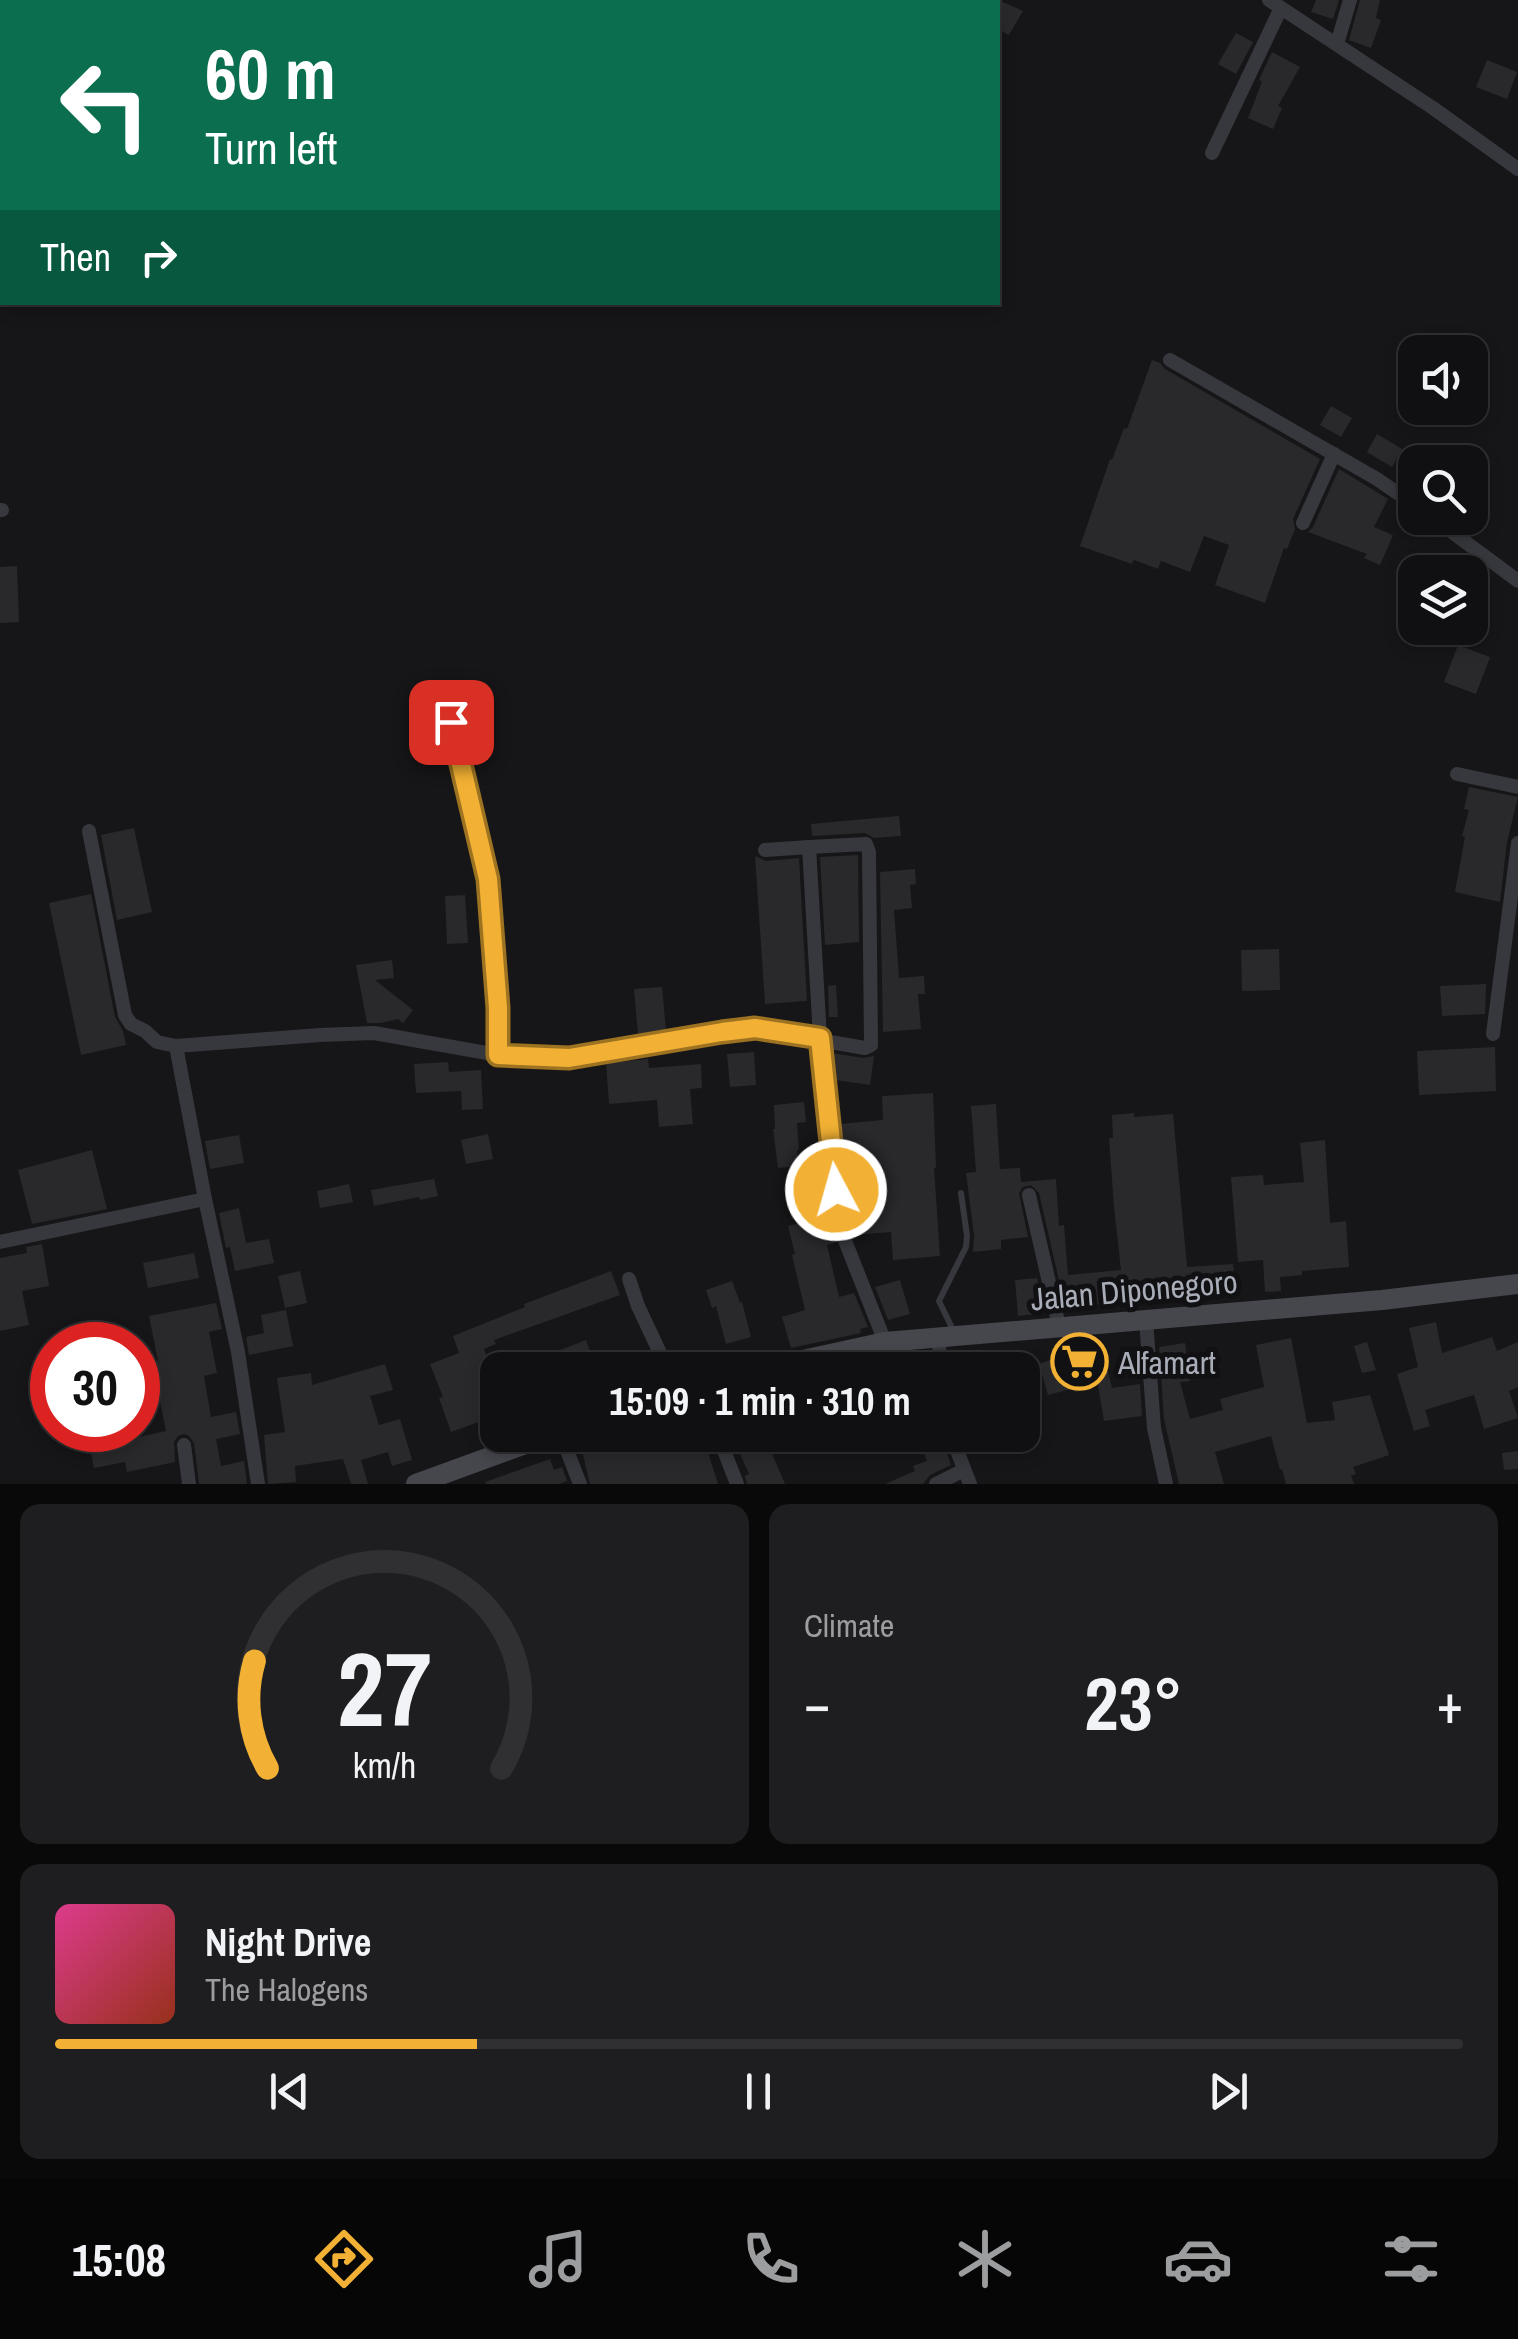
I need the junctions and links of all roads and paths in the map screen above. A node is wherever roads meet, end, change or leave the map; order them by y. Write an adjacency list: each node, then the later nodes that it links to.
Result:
1 (1350, 0): 3 (street)
2 (1276, 3): 3 (street); 4 (street)
3 (1338, 44): 5 (street)
4 (1212, 153)
5 (1518, 169)
6 (1170, 360): 7 (street)
7 (1334, 454): 8 (street); 9 (street)
8 (1398, 493)
9 (1302, 523)
10 (1456, 535): 11 (street)
11 (1518, 581)
12 (451, 722): 22 (street)
13 (1456, 774): 14 (street)
14 (1518, 786)
15 (89, 831): 21 (street)
16 (1518, 843): 19 (street)
17 (809, 847): 18 (street); 20 (street); 20 (street)
18 (765, 850)
19 (1493, 1034)
20 (820, 1038): 22 (street); 32 (street)
21 (176, 1046): 22 (street); 25 (street)
22 (498, 1055)
23 (961, 1192): 31 (lane)
24 (1029, 1195): 30 (street)
25 (205, 1199): 26 (street); 44 (street)
26 (0, 1242)
27 (629, 1279): 33 (street)
28 (1518, 1284): 29 (street, Jalan Diponegoro)
29 (1146, 1320): 30 (street, Jalan Diponegoro); 49 (street)
30 (1059, 1326): 31 (street, Jalan Diponegoro)
31 (948, 1336): 32 (street, Jalan Diponegoro); 35 (street)
32 (885, 1342): 34 (street, Jalan Diponegoro)
33 (660, 1352)
34 (840, 1352)
35 (943, 1352)
36 (184, 1445): 43 (street)
37 (512, 1452): 41 (street)
38 (567, 1452): 46 (street)
39 (725, 1452): 47 (street)
40 (957, 1452): 42 (street)
41 (462, 1476): 45 (street)
42 (967, 1477): 48 (street)
43 (189, 1484)
44 (258, 1484)
45 (416, 1484)
46 (580, 1484)
47 (737, 1484)
48 (936, 1484)
49 (1166, 1484)

